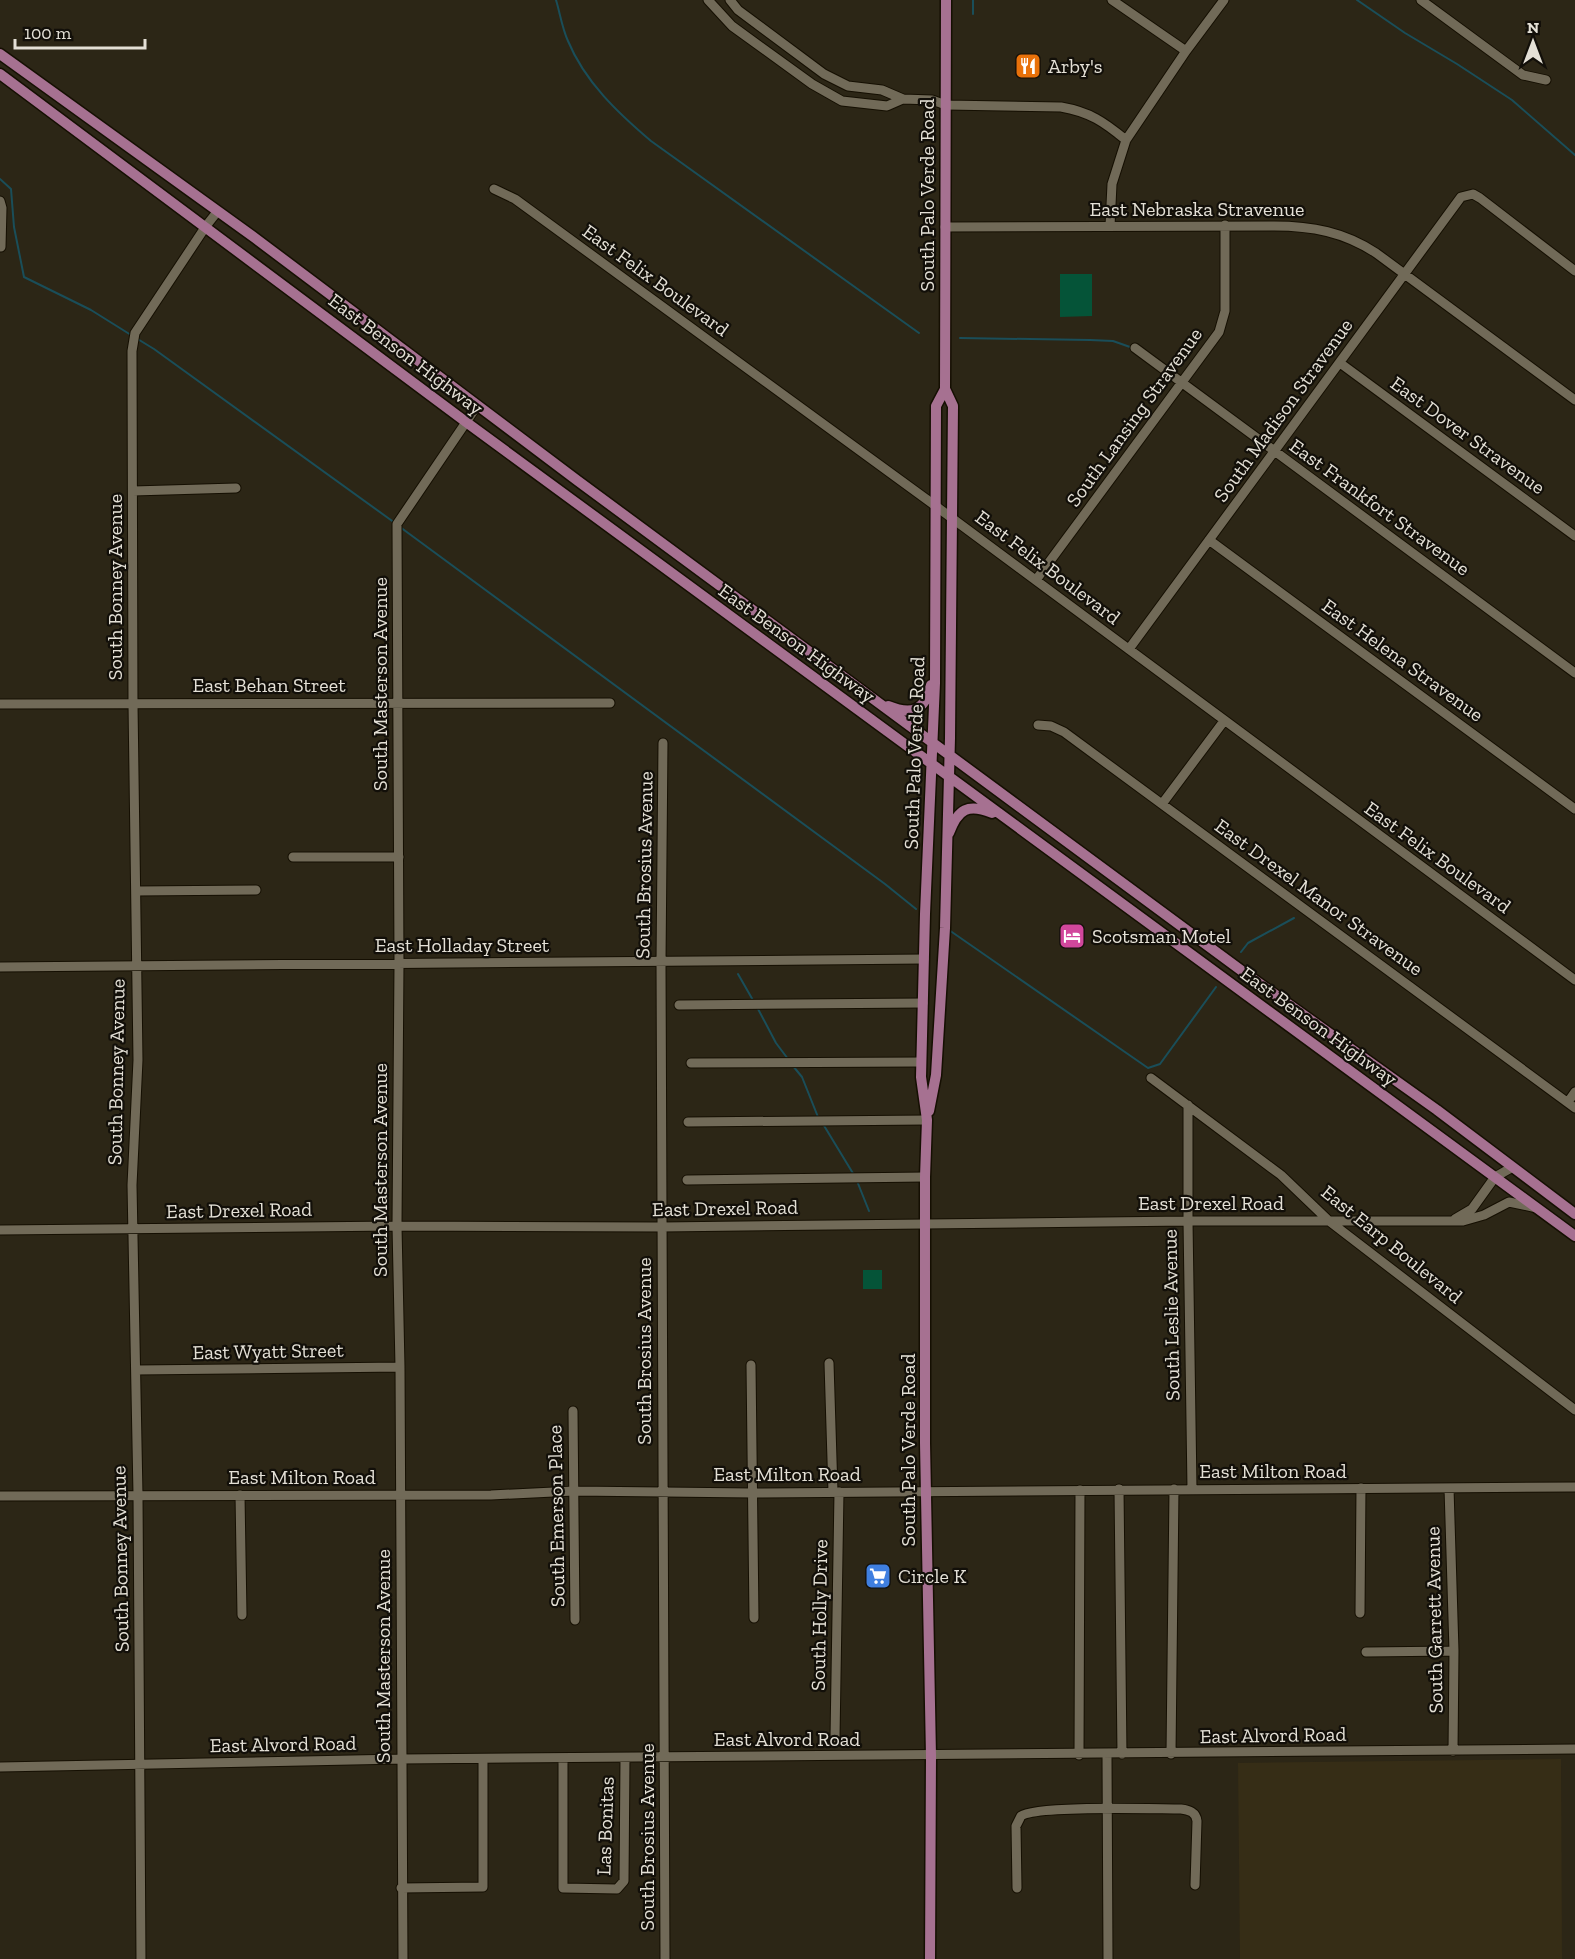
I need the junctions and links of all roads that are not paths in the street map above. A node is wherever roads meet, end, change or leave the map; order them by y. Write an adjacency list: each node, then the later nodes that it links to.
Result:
1 (708, 0): 11 (street)
2 (730, 0): 9 (street)
3 (946, 0): 14 (main road, South Palo Verde Road)
4 (1112, 0): 7 (street)
5 (1224, 0): 7 (street)
6 (1421, 0): 12 (street)
7 (1186, 51): 15 (street)
8 (0, 54): 18 (main road, East Benson Highway)
9 (804, 60): 11 (street); 13 (street)
10 (0, 74): 20 (main road, East Benson Highway)
11 (799, 75): 13 (street)
12 (1546, 80)
13 (903, 99): 14 (street)
14 (946, 105): 15 (street); 22 (main road, South Palo Verde Road)
15 (1126, 140): 21 (street)
16 (494, 189): 36 (street, East Felix Boulevard)
17 (0, 201): 23 (street)
18 (218, 212): 20 (street, South Bonney Avenue); 31 (main road, East Benson Highway)
19 (1225, 225): 21 (street, East Nebraska Stravenue); 25 (street, East Nebraska Stravenue); 28 (street, South Lansing Stravenue)
20 (206, 226): 32 (main road, East Benson Highway); 35 (street, South Bonney Avenue)
21 (1110, 226): 22 (street, East Nebraska Stravenue)
22 (945, 227): 29 (main road, South Palo Verde Road)
23 (1, 247)
24 (1575, 272): 25 (street, South Madison Stravenue)
25 (1405, 275): 27 (street, South Madison Stravenue); 30 (street, East Nebraska Stravenue)
26 (1135, 348): 28 (street, East Frankfort Stravenue)
27 (1340, 363): 33 (street, South Madison Stravenue); 38 (street, East Dover Stravenue)
28 (1181, 384): 33 (street, East Frankfort Stravenue); 42 (street, South Lansing Stravenue)
29 (945, 389): 36 (main road, South Palo Verde Road); 37 (main road, South Palo Verde Road)
30 (1575, 400)
31 (477, 406): 32 (street, South Masterson Avenue); 40 (main road, East Benson Highway)
32 (466, 422): 41 (main road, East Benson Highway); 46 (street, South Masterson Avenue)
33 (1274, 452): 39 (street, South Madison Stravenue); 45 (street, East Frankfort Stravenue)
34 (236, 488): 35 (street)
35 (132, 491): 50 (street, South Bonney Avenue)
36 (937, 507): 37 (street, East Felix Boulevard); 44 (main road, South Palo Verde Road)
37 (953, 519): 42 (street, East Felix Boulevard); 55 (main road, South Palo Verde Road)
38 (1575, 536)
39 (1209, 540): 43 (street, South Madison Stravenue); 59 (street, East Helena Stravenue)
40 (675, 553): 41 (main road); 47 (main road, East Benson Highway)
41 (666, 569): 56 (main road, East Benson Highway)
42 (1036, 580): 43 (street, East Felix Boulevard)
43 (1129, 649): 51 (street, East Felix Boulevard)
44 (935, 670): 47 (main road); 54 (main road, South Palo Verde Road)
45 (1575, 673)
46 (398, 702): 48 (street, East Behan Street); 50 (street, East Behan Street); 63 (street, South Masterson Avenue)
47 (878, 702): 54 (main road, East Benson Highway)
48 (610, 703)
49 (0, 704): 50 (street, East Behan Street)
50 (132, 704): 65 (street, South Bonney Avenue)
51 (1224, 721): 58 (street); 71 (street, East Felix Boulevard)
52 (1038, 725): 58 (street, East Drexel Manor Stravenue)
53 (663, 743): 67 (street, South Brosius Avenue)
54 (934, 743): 55 (main road, East Benson Highway); 56 (main road, South Palo Verde Road)
55 (950, 754): 57 (main road, South Palo Verde Road); 82 (main road, East Benson Highway)
56 (932, 764): 57 (main road, East Benson Highway); 66 (main road, South Palo Verde Road)
57 (948, 776): 60 (main road, East Benson Highway); 61 (main road, South Palo Verde Road)
58 (1162, 804): 79 (street, East Drexel Manor Stravenue)
59 (1575, 809)
60 (1015, 825): 61 (main road); 84 (main road, East Benson Highway)
61 (947, 838): 80 (main road, South Palo Verde Road)
62 (293, 857): 63 (street)
63 (399, 857): 68 (street, South Masterson Avenue)
64 (256, 890): 65 (street)
65 (136, 891): 70 (street, South Bonney Avenue)
66 (924, 959): 67 (street, East Holladay Street); 72 (main road, South Palo Verde Road)
67 (661, 962): 68 (street, East Holladay Street); 93 (street, South Brosius Avenue)
68 (399, 964): 70 (street, East Holladay Street); 92 (street, South Masterson Avenue)
69 (0, 967): 70 (street, East Holladay Street)
70 (135, 967): 94 (street, South Bonney Avenue)
71 (1574, 978)
72 (923, 1003): 73 (street); 74 (main road, South Palo Verde Road)
73 (679, 1005)
74 (921, 1062): 75 (street); 80 (main road, South Palo Verde Road)
75 (691, 1063)
76 (1151, 1078): 78 (street, East Earp Boulevard)
77 (1575, 1092): 79 (street)
78 (1188, 1105): 88 (street, South Leslie Avenue); 89 (street, East Earp Boulevard)
79 (1571, 1105)
80 (927, 1120): 81 (street); 83 (main road, South Palo Verde Road)
81 (688, 1122)
82 (1511, 1168): 84 (street); 87 (main road, East Benson Highway)
83 (925, 1177): 85 (street); 91 (main road, South Palo Verde Road)
84 (1495, 1177): 86 (main road, East Benson Highway); 90 (street)
85 (687, 1180)
86 (1538, 1208): 90 (street, East Drexel Road); 96 (main road, East Benson Highway)
87 (1575, 1214)
88 (1188, 1221): 89 (street, East Drexel Road); 91 (street, East Drexel Road); 108 (street, South Leslie Avenue)
89 (1329, 1221): 90 (street, East Drexel Road); 101 (street, East Earp Boulevard)
90 (1450, 1221)
91 (925, 1223): 93 (street, East Drexel Road); 113 (main road, South Palo Verde Road)
92 (397, 1226): 93 (street, East Drexel Road); 94 (street, East Drexel Road); 99 (street, South Masterson Avenue)
93 (662, 1227): 111 (street, South Brosius Avenue)
94 (134, 1229): 95 (street, East Drexel Road); 100 (street, South Bonney Avenue)
95 (0, 1230)
96 (1575, 1236)
97 (829, 1362): 112 (street, South Holly Drive)
98 (751, 1365): 114 (street)
99 (400, 1367): 100 (street, East Wyatt Street); 116 (street, South Masterson Avenue)
100 (136, 1370): 118 (street, South Bonney Avenue)
101 (1575, 1410)
102 (573, 1411): 110 (street, South Emerson Place)
103 (1575, 1487): 105 (street, East Milton Road)
104 (1361, 1488): 105 (street, East Milton Road); 108 (street, East Milton Road); 119 (street)
105 (1449, 1488): 123 (street, South Garrett Avenue)
106 (1119, 1489): 107 (street, East Milton Road); 109 (street, East Milton Road); 128 (street)
107 (1174, 1489): 108 (street, East Milton Road); 129 (street)
108 (1192, 1489)
109 (1080, 1490): 113 (street, East Milton Road); 130 (street)
110 (574, 1491): 111 (street, East Milton Road); 116 (street, East Milton Road); 122 (street, South Emerson Place)
111 (662, 1492): 114 (street, East Milton Road); 135 (street, South Brosius Avenue)
112 (836, 1492): 113 (street, East Milton Road); 114 (street, East Milton Road); 125 (street, South Holly Drive)
113 (926, 1492): 132 (main road, South Palo Verde Road)
114 (753, 1493): 121 (street)
115 (240, 1495): 116 (street, East Milton Road); 118 (street, East Milton Road); 120 (street)
116 (400, 1495): 137 (street, South Masterson Avenue)
117 (0, 1496): 118 (street, East Milton Road)
118 (138, 1496): 138 (street, South Bonney Avenue)
119 (1360, 1613)
120 (242, 1615)
121 (754, 1618)
122 (575, 1620)
123 (1454, 1651): 124 (street); 127 (street, South Garrett Avenue)
124 (1366, 1652)
125 (835, 1738)
126 (1575, 1749): 127 (street, East Alvord Road)
127 (1453, 1751): 129 (street, East Alvord Road)
128 (1122, 1754): 129 (street, East Alvord Road); 131 (street, East Alvord Road)
129 (1171, 1754)
130 (1079, 1755): 131 (street, East Alvord Road); 132 (street, East Alvord Road)
131 (1107, 1755): 140 (street)
132 (931, 1756): 135 (street, East Alvord Road); 147 (main road, South Palo Verde Road)
133 (563, 1758): 134 (street, East Alvord Road); 134 (street, Las Bonitas); 136 (street, East Alvord Road)
134 (625, 1758): 135 (street, East Alvord Road)
135 (665, 1758): 146 (street, South Brosius Avenue)
136 (483, 1759): 137 (street, East Alvord Road); 142 (street)
137 (401, 1760): 138 (street, East Alvord Road); 142 (street, South Masterson Avenue)
138 (140, 1766): 139 (street, East Alvord Road); 144 (street, South Bonney Avenue)
139 (0, 1767)
140 (1108, 1809): 141 (street); 143 (street); 148 (street)
141 (1195, 1885)
142 (401, 1887): 145 (street, South Masterson Avenue)
143 (1017, 1887)
144 (141, 1959)
145 (403, 1959)
146 (665, 1959)
147 (930, 1959)
148 (1108, 1959)

